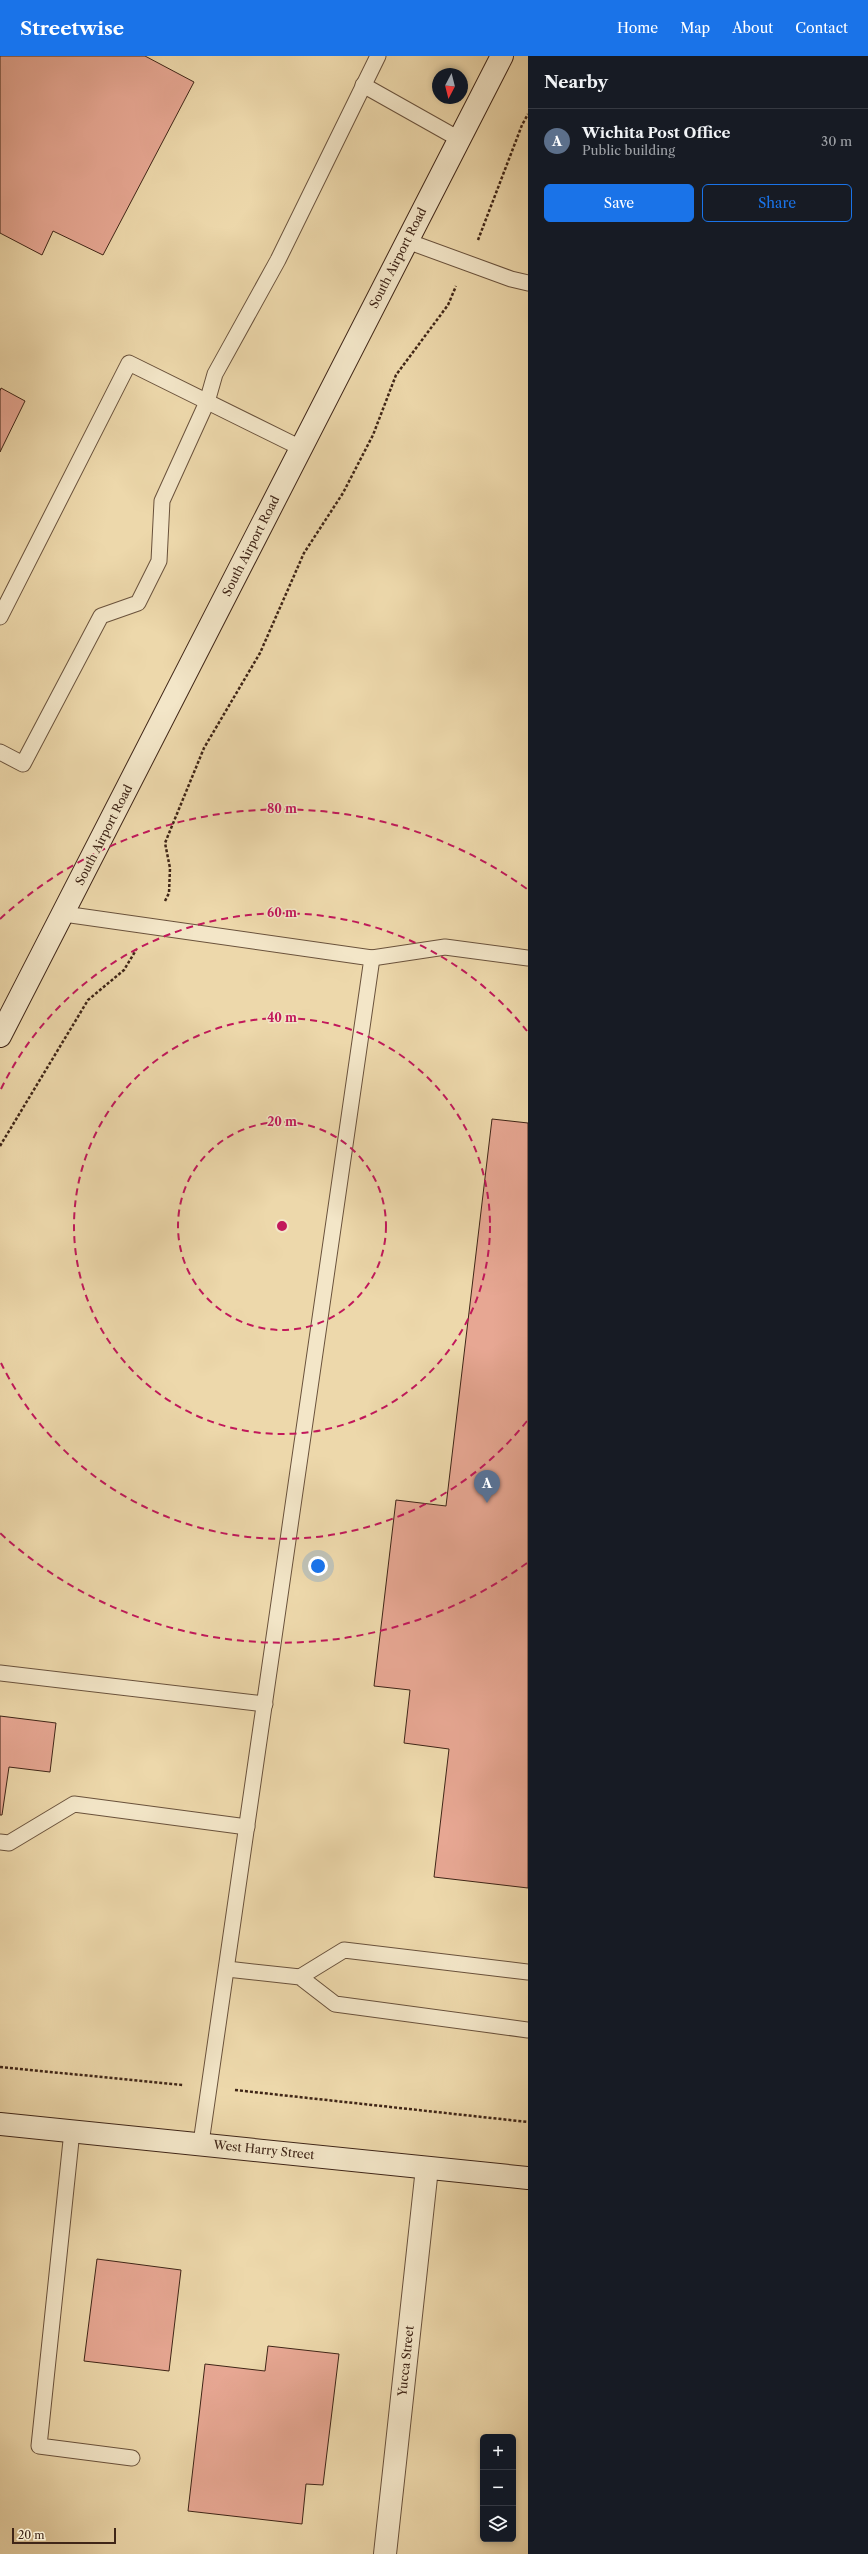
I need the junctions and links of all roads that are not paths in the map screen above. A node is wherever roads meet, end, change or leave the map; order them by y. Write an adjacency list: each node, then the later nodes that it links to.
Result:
1 (378, 56): 3 (lane)
2 (502, 56): 4 (street, South Airport Road)
3 (363, 85): 4 (lane); 7 (lane)
4 (459, 139): 5 (street, South Airport Road)
5 (407, 241): 6 (lane); 8 (street, South Airport Road)
6 (527, 280)
7 (207, 402): 8 (lane); 9 (lane); 10 (lane)
8 (301, 448): 11 (street, South Airport Road)
9 (0, 617)
10 (0, 752)
11 (64, 914): 12 (lane); 14 (street, South Airport Road)
12 (372, 958): 13 (lane); 16 (lane)
13 (528, 958)
14 (0, 1036)
15 (0, 1673): 16 (lane)
16 (265, 1704): 17 (lane)
17 (247, 1827): 18 (lane); 19 (lane)
18 (0, 1842)
19 (227, 1969): 21 (lane); 25 (lane)
20 (528, 1972): 21 (lane)
21 (300, 1977): 22 (lane)
22 (528, 2030)
23 (0, 2124): 24 (street, West Harry Street)
24 (72, 2131): 25 (street, West Harry Street); 28 (lane)
25 (201, 2143): 26 (street, West Harry Street)
26 (427, 2168): 27 (street, West Harry Street); 29 (street, Yucca Street)
27 (528, 2178)
28 (132, 2458)
29 (385, 2554)

